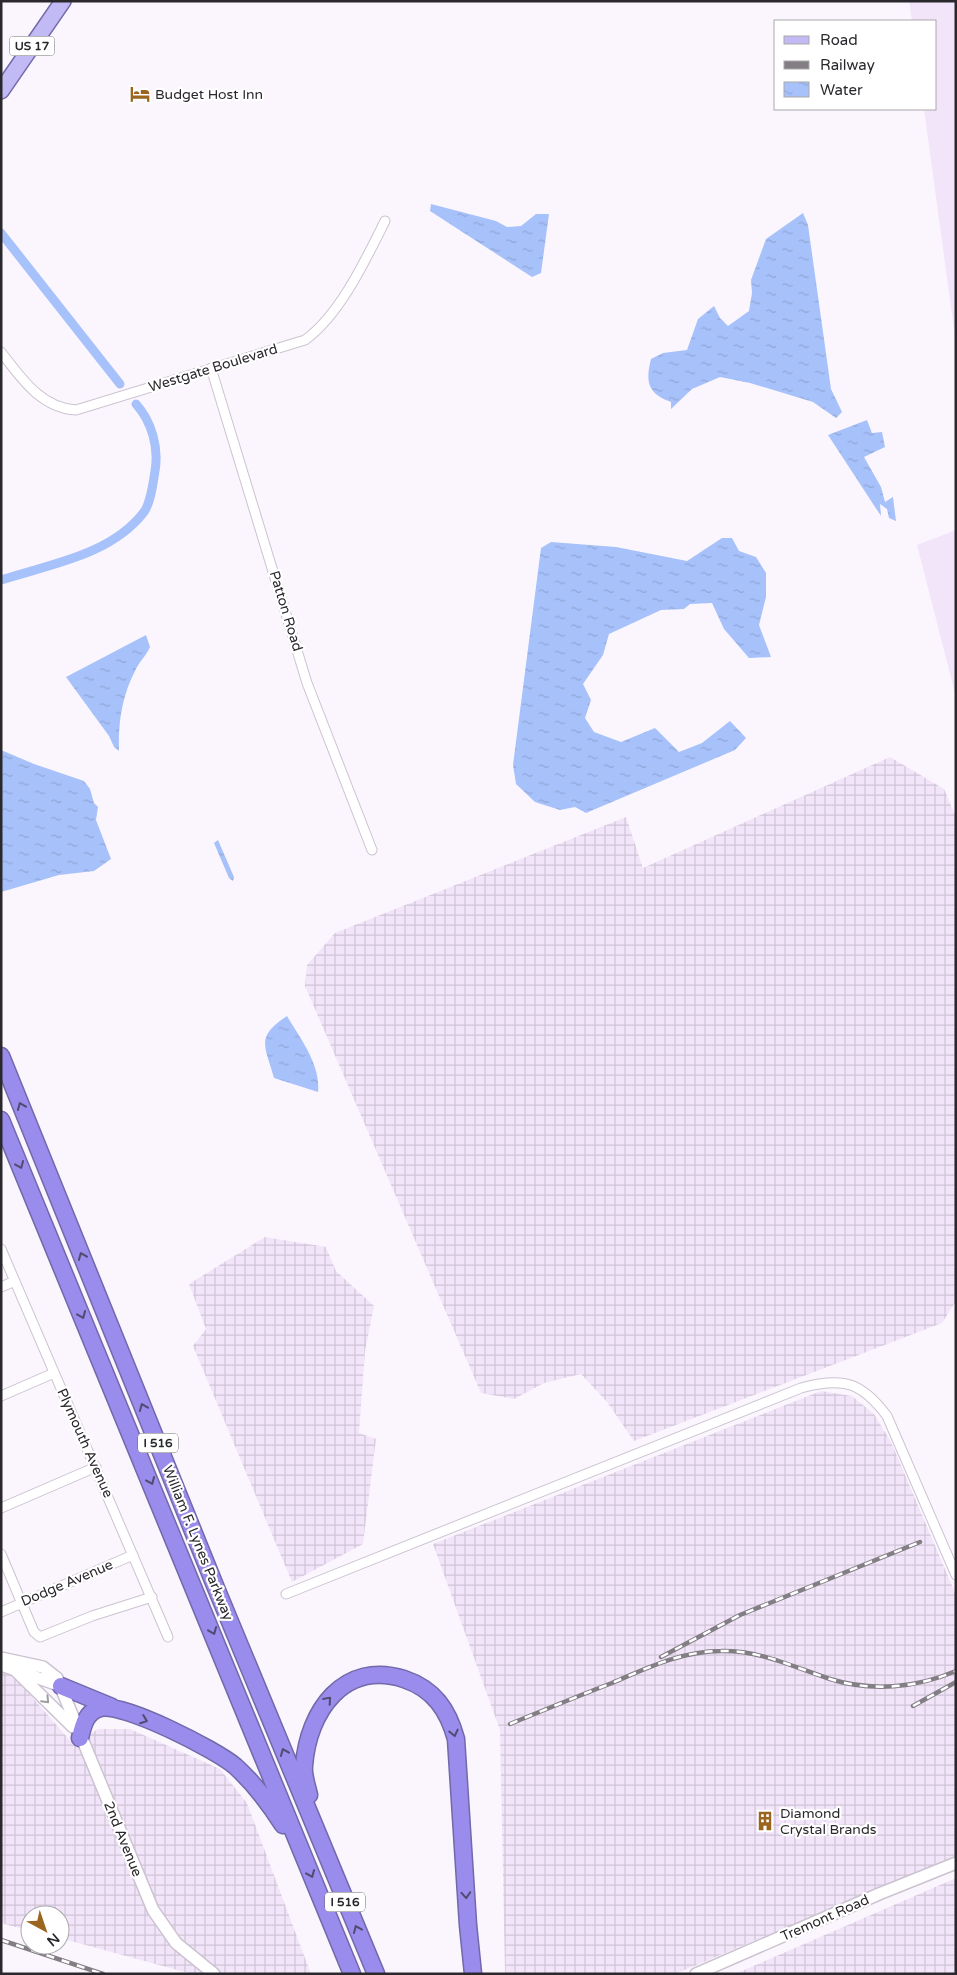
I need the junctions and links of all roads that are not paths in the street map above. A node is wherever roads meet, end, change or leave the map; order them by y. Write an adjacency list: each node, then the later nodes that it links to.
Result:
1 (63, 1): 2 (main road, US 17)
2 (1, 91)
3 (386, 220): 5 (street, Westgate Boulevard)
4 (1, 352): 5 (street, Westgate Boulevard)
5 (211, 368): 6 (street, Patton Road)
6 (372, 850)
7 (1, 1056): 30 (highway, William F. Lynes Parkway / I 516, one-way to 7)
8 (1, 1120): 31 (highway, William F. Lynes Parkway / I 516, one-way to 31)
9 (1, 1249): 10 (street, Plymouth Avenue)
10 (15, 1280): 11 (street); 12 (street, Plymouth Avenue)
11 (1, 1286)
12 (54, 1373): 13 (street); 14 (street, Plymouth Avenue)
13 (1, 1396)
14 (96, 1467): 15 (street); 17 (street, Plymouth Avenue)
15 (1, 1508)
16 (1, 1554): 21 (street)
17 (133, 1554): 20 (street, Plymouth Avenue); 21 (street, Dodge Avenue)
18 (956, 1575): 19 (street)
19 (286, 1594)
20 (152, 1597): 21 (street); 23 (street, Plymouth Avenue)
21 (22, 1602): 22 (street, Dodge Avenue)
22 (1, 1612)
23 (168, 1637)
24 (1, 1658): 27 (street)
25 (1, 1664): 26 (street)
26 (16, 1671): 27 (street); 29 (street, one-way to 29)
27 (61, 1686): 28 (highway); 29 (street, 2nd Avenue)
28 (113, 1708): 29 (highway); 31 (highway, one-way to 31)
29 (78, 1734): 33 (street, 2nd Avenue)
30 (315, 1830): 35 (highway, William F. Lynes Parkway / I 516, one-way to 30); 36 (highway, one-way to 36)
31 (302, 1850): 34 (highway, William F. Lynes Parkway / I 516, one-way to 34)
32 (956, 1864): 37 (street, Tremont Road)
33 (214, 1974)
34 (352, 1974)
35 (376, 1974)
36 (473, 1974)
37 (696, 1974)

